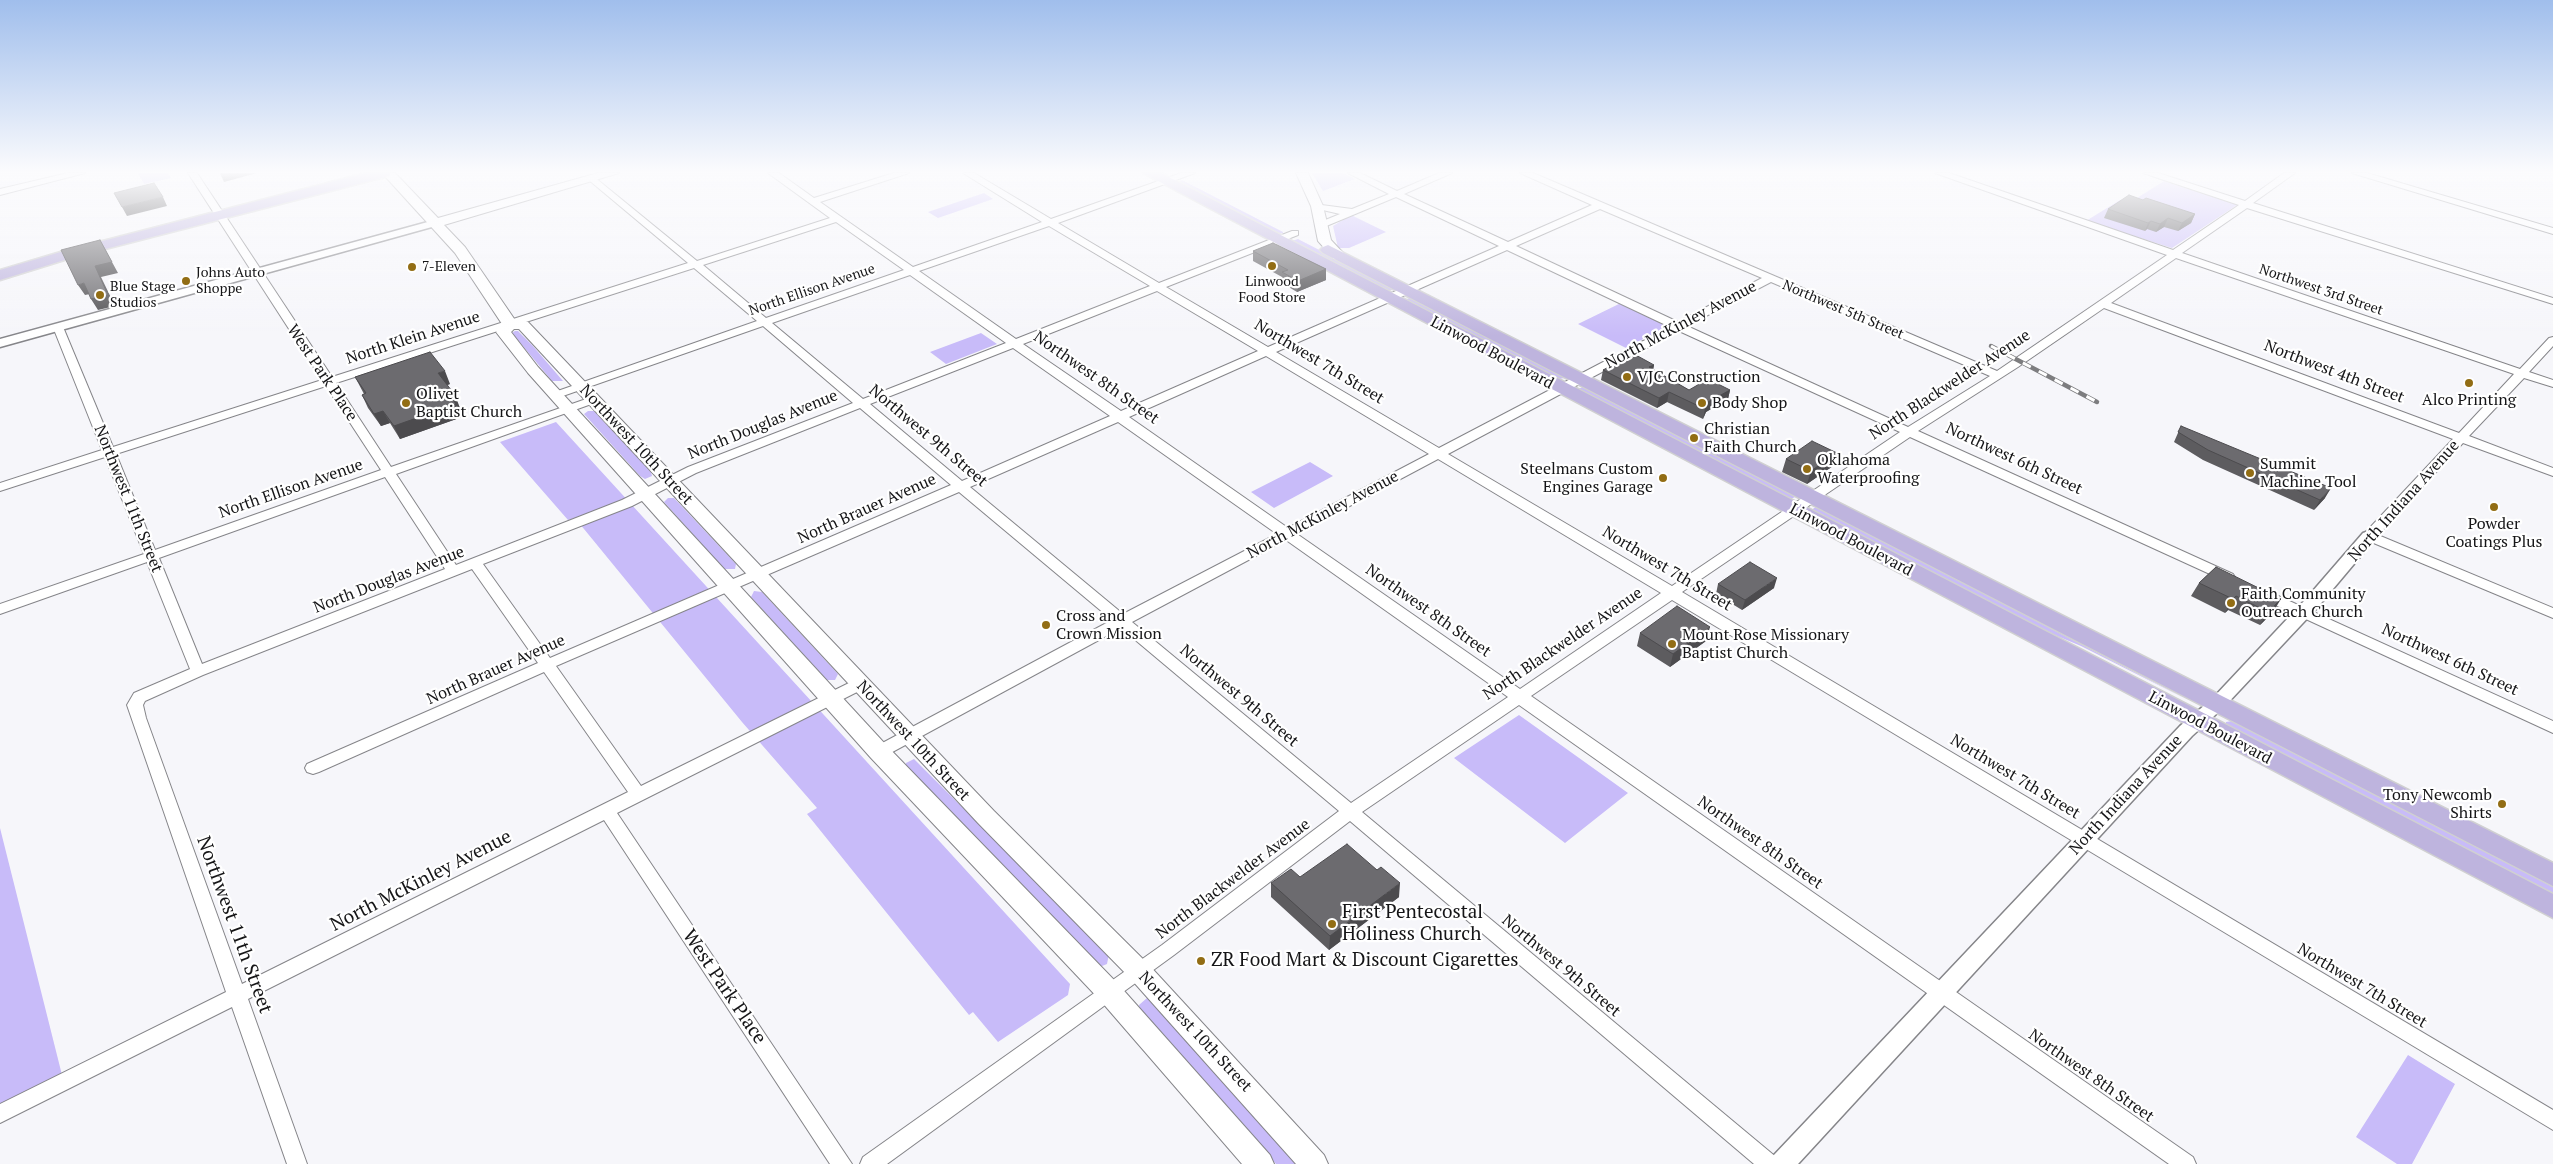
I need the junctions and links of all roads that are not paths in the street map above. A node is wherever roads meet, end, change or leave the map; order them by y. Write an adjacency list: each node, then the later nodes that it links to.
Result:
1 (153, 227): 28 (main road)
2 (161, 227): 31 (main road)
3 (228, 227): 30 (street, West Park Place)
4 (419, 227): 30 (street)
5 (439, 227): 39 (main road, Northwest 10th Street)
6 (652, 227): 27 (street, Northwest 9th Street)
7 (811, 227): 27 (street, North Klein Avenue)
8 (849, 227): 29 (street, Northwest 8th Street)
9 (1038, 227): 29 (street, North Ellison Avenue)
10 (1058, 227): 33 (street, Northwest 7th Street)
11 (1258, 227): 23 (main road, Linwood Boulevard)
12 (1283, 227): 22 (main road, Linwood Boulevard)
13 (1322, 227): 26 (main road)
14 (1469, 227): 24 (street, Northwest 6th Street)
15 (1552, 227): 24 (street, North Brauer Avenue)
16 (1649, 227): 32 (street, Northwest 5th Street)
17 (2097, 227): 25 (street, Northwest 3rd Street)
18 (2213, 227): 25 (street, North Blackwelder Avenue)
19 (2317, 227): 36 (street)
20 (2541, 227): 21 (street)
21 (2553, 231)
22 (1294, 233): 23 (street, North Douglas Avenue); 26 (main road, Linwood Boulevard)
23 (1278, 240): 33 (street, North Douglas Avenue); 35 (main road, Linwood Boulevard)
24 (1510, 246): 34 (street, North Brauer Avenue); 40 (street, Northwest 6th Street)
25 (2174, 254): 37 (street, North Blackwelder Avenue); 46 (street, Northwest 3rd Street)
26 (1339, 256): 34 (main road, Linwood Boulevard)
27 (696, 264): 38 (street, Northwest 9th Street); 39 (street, North Klein Avenue)
28 (0, 266)
29 (911, 270): 38 (street, North Ellison Avenue); 44 (street, Northwest 8th Street)
30 (256, 272): 41 (street); 49 (street, West Park Place)
31 (0, 275)
32 (1768, 279): 40 (street, North McKinley Avenue); 47 (street, Northwest 5th Street)
33 (1160, 287): 44 (street, North Douglas Avenue); 45 (street, Northwest 7th Street)
34 (1407, 291): 35 (street, North Brauer Avenue); 48 (main road, Linwood Boulevard)
35 (1388, 298): 45 (street, North Brauer Avenue); 52 (main road, Linwood Boulevard)
36 (2553, 301)
37 (2104, 304): 47 (street, North Blackwelder Avenue); 59 (street, Northwest 4th Street)
38 (765, 322): 51 (street, North Ellison Avenue); 55 (street, Northwest 9th Street)
39 (510, 324): 49 (street, North Klein Avenue); 51 (main road, Northwest 10th Street); 53 (main road, Northwest 10th Street)
40 (1677, 326): 48 (street, North McKinley Avenue); 58 (street, Northwest 6th Street)
41 (58, 327): 43 (street); 60 (street, Northwest 11th Street)
42 (2553, 340): 46 (street, North Indiana Avenue)
43 (0, 344)
44 (1016, 344): 55 (street, North Douglas Avenue); 57 (street, Northwest 8th Street)
45 (1265, 351): 57 (street, North Brauer Avenue); 61 (street, Northwest 7th Street)
46 (2522, 374): 50 (street, Northwest 3rd Street); 59 (street, North Indiana Avenue)
47 (1998, 375): 58 (street, North Blackwelder Avenue)
48 (1582, 378): 52 (street, North McKinley Avenue); 68 (main road, Linwood Boulevard)
49 (328, 382): 60 (street, North Klein Avenue); 62 (street, West Park Place)
50 (2553, 384)
51 (580, 386): 53 (street, North Ellison Avenue); 54 (main road, Northwest 10th Street)
52 (1561, 388): 61 (street, North McKinley Avenue); 69 (main road, Linwood Boulevard)
53 (556, 395): 56 (main road, Northwest 10th Street)
54 (593, 400): 56 (street, North Ellison Avenue); 64 (main road, Northwest 10th Street)
55 (862, 404): 64 (street, North Douglas Avenue); 66 (street, Northwest 9th Street)
56 (568, 408): 62 (street, North Ellison Avenue); 67 (main road, Northwest 10th Street)
57 (1120, 416): 66 (street, North Brauer Avenue); 70 (street, Northwest 8th Street)
58 (1910, 431): 68 (street, North Blackwelder Avenue); 76 (street, Northwest 6th Street)
59 (2461, 437): 63 (street, Northwest 4th Street); 71 (street, North Indiana Avenue)
60 (109, 452): 65 (street, North Klein Avenue); 72 (street, Northwest 11th Street)
61 (1438, 454): 70 (street, North McKinley Avenue); 79 (street, Northwest 7th Street)
62 (388, 472): 72 (street, North Ellison Avenue); 74 (street, West Park Place)
63 (2553, 472)
64 (670, 482): 67 (street, North Douglas Avenue); 75 (main road, Northwest 10th Street)
65 (0, 486)
66 (960, 486): 75 (street, North Brauer Avenue); 83 (street, Northwest 9th Street)
67 (645, 494): 73 (street, North Douglas Avenue); 77 (main road, Northwest 10th Street)
68 (1814, 497): 69 (street, North Blackwelder Avenue); 90 (main road, Linwood Boulevard)
69 (1794, 510): 79 (street, North Blackwelder Avenue); 91 (main road, Linwood Boulevard)
70 (1288, 534): 83 (street, North McKinley Avenue); 87 (street, Northwest 8th Street)
71 (2369, 536): 81 (street, North Indiana Avenue); 82 (street)
72 (151, 556): 80 (street, North Ellison Avenue); 85 (street, Northwest 11th Street)
73 (476, 564): 74 (street, North Douglas Avenue); 84 (street)
74 (453, 571): 85 (street, North Douglas Avenue)
75 (757, 574): 77 (street, North Brauer Avenue); 86 (main road, Northwest 10th Street)
76 (2236, 581)
77 (728, 585): 84 (street, North Brauer Avenue); 88 (main road, Northwest 10th Street)
78 (2254, 589): 81 (street, Northwest 6th Street)
79 (1670, 592): 87 (street, North Blackwelder Avenue); 99 (street, Northwest 7th Street)
80 (0, 609)
81 (2303, 612): 90 (street, North Indiana Avenue); 92 (street, Northwest 6th Street)
82 (2553, 613)
83 (1122, 621): 93 (street, North McKinley Avenue); 98 (street, Northwest 9th Street)
84 (547, 665): 95 (street, North Brauer Avenue); 96 (street)
85 (198, 671): 89 (street, North Douglas Avenue)
86 (860, 684): 88 (street, North McKinley Avenue); 93 (main road, Northwest 10th Street)
87 (1519, 696): 98 (street, North Blackwelder Avenue); 104 (street, Northwest 8th Street)
88 (831, 699): 94 (main road, Northwest 10th Street); 96 (street, North McKinley Avenue)
89 (137, 700): 105 (street, Northwest 11th Street)
90 (2218, 703): 91 (street, North Indiana Avenue); 100 (main road, Linwood Boulevard)
91 (2197, 721): 99 (street, North Indiana Avenue); 101 (main road, Linwood Boulevard)
92 (2553, 727)
93 (909, 736): 94 (street, North McKinley Avenue); 102 (main road, Northwest 10th Street)
94 (879, 752): 103 (main road, Northwest 10th Street)
95 (312, 768)
96 (639, 794): 97 (street, North McKinley Avenue)
97 (607, 811): 105 (street, North McKinley Avenue); 109 (street, West Park Place)
98 (1351, 811): 102 (street, North Blackwelder Avenue); 113 (street, Northwest 9th Street)
99 (2085, 839): 104 (street, North Indiana Avenue); 107 (street, Northwest 7th Street)
100 (2553, 875)
101 (2553, 907)
102 (1139, 971): 103 (street, North Blackwelder Avenue); 112 (main road, Northwest 10th Street)
103 (1110, 992): 110 (street, North Blackwelder Avenue); 111 (main road, Northwest 10th Street)
104 (1942, 992): 114 (street, North Indiana Avenue); 115 (street, Northwest 8th Street)
105 (237, 997): 106 (street, North McKinley Avenue); 108 (street, Northwest 11th Street)
106 (0, 1114)
107 (2553, 1121)
108 (297, 1164)
109 (842, 1164)
110 (870, 1164)
111 (1260, 1164)
112 (1314, 1164)
113 (1769, 1164)
114 (1782, 1164)
115 (2186, 1164)

